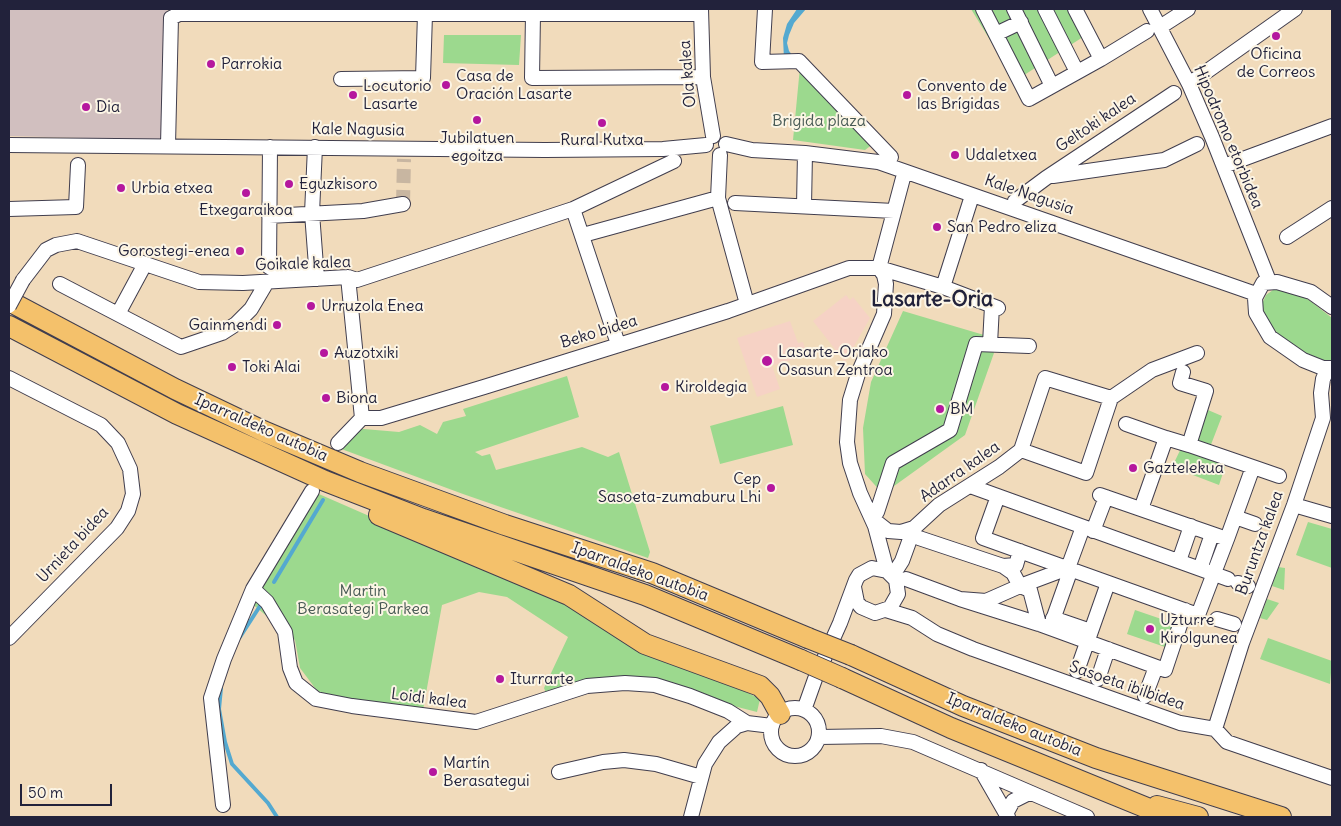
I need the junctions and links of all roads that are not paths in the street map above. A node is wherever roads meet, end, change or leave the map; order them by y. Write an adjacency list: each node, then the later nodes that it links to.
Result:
1 (765, 9): 32 (street)
2 (983, 9): 15 (street)
3 (1014, 9): 13 (street)
4 (1045, 9): 17 (street)
5 (1075, 9): 16 (street)
6 (1150, 9): 14 (street, Hipodromo etorbidea)
7 (1188, 9): 14 (street)
8 (1295, 9): 20 (street)
9 (701, 11): 12 (street); 18 (street, Ola kalea)
10 (206, 12): 11 (street); 27 (street)
11 (425, 14): 12 (street); 19 (street)
12 (533, 14): 18 (street)
13 (1021, 22): 15 (street); 21 (street)
14 (1154, 29): 16 (street); 20 (street, Hipodromo etorbidea)
15 (996, 34): 21 (street)
16 (1101, 59): 17 (street)
17 (1077, 72): 21 (street)
18 (703, 77): 24 (street, Ola kalea)
19 (341, 79)
20 (1189, 84): 35 (street, Hipodromo etorbidea)
21 (1052, 86)
22 (1174, 93): 37 (street, Geltoki kalea)
23 (1332, 126): 35 (street)
24 (709, 140): 29 (street, Kale Nagusia); 30 (street, Kale Nagusia)
25 (1197, 144): 37 (street)
26 (9, 145): 27 (street, Kale Nagusia)
27 (168, 145): 28 (street, Kale Nagusia)
28 (270, 147): 29 (street, Kale Nagusia); 49 (street)
29 (315, 147): 48 (street)
30 (723, 150): 31 (street, Kale Nagusia); 38 (street)
31 (805, 153): 43 (street); 60 (street, Kale Nagusia)
32 (891, 157)
33 (674, 161): 44 (street, Goikale kalea)
34 (78, 165): 46 (street)
35 (1224, 166): 56 (street, Hipodromo etorbidea)
36 (904, 178): 47 (street)
37 (1046, 178): 39 (street, Geltoki kalea)
38 (718, 198): 50 (street); 62 (street)
39 (1015, 201)
40 (970, 202): 59 (street)
41 (735, 203): 43 (street)
42 (403, 204): 48 (street)
43 (804, 206): 47 (street)
44 (573, 208): 50 (street); 55 (street, Goikale kalea)
45 (1332, 208): 51 (street)
46 (9, 209)
47 (894, 211): 53 (street)
48 (312, 213): 49 (street); 54 (street)
49 (269, 216): 54 (street)
50 (582, 235): 67 (street)
51 (1286, 237)
52 (145, 264): 57 (street, Goikale kalea); 63 (street, Goikale kalea, bridge); 65 (street)
53 (879, 268): 59 (street, Beko bidea); 62 (street, Beko bidea); 88 (street)
54 (316, 274): 55 (street, Goikale kalea); 57 (street, Goikale kalea)
55 (348, 277): 75 (street)
56 (1268, 281): 60 (street); 64 (street)
57 (267, 282): 65 (street)
58 (60, 284): 65 (street)
59 (943, 287): 68 (street, Beko bidea)
60 (1256, 294): 71 (street)
61 (9, 301): 144 (highway, Iparraldeko autobia, bridge)
62 (747, 304): 67 (street, Beko bidea)
63 (9, 306)
64 (1332, 307)
65 (118, 314)
66 (9, 326): 83 (highway, Iparraldeko autobia)
67 (618, 344): 75 (street, Beko bidea)
68 (990, 344): 69 (street); 88 (street)
69 (1029, 346)
70 (1197, 353): 74 (street)
71 (1330, 368): 86 (street, Buruntza kalea)
72 (1183, 372): 79 (street)
73 (9, 378): 121 (street, Urnieta bidea)
74 (1111, 398): 80 (street, Adarra kalea); 80 (street, Adarra kalea)
75 (362, 418): 78 (street)
76 (1126, 424): 77 (street)
77 (1166, 438): 79 (street); 87 (street)
78 (338, 443)
79 (1189, 445): 81 (street)
80 (1021, 450): 84 (street, Adarra kalea)
81 (1253, 467): 82 (street); 90 (street)
82 (1278, 476)
83 (318, 486): 110 (street); 128 (highway); 137 (highway, Iparraldeko autobia, bridge)
84 (970, 486): 85 (street); 94 (street, Adarra kalea)
85 (998, 496): 93 (street); 98 (street)
86 (1294, 505): 89 (street); 130 (street, Buruntza kalea)
87 (1141, 509): 92 (street); 93 (street)
88 (874, 514): 94 (street); 97 (street)
89 (1332, 516)
90 (1236, 517): 91 (street); 96 (street)
91 (1255, 524)
92 (1190, 526): 95 (street); 99 (street)
93 (1088, 529): 99 (street); 102 (street)
94 (916, 533): 100 (street); 105 (street, Adarra kalea)
95 (1212, 534): 96 (street); 103 (street)
96 (1227, 540): 104 (street)
97 (881, 544): 101 (street); 105 (street)
98 (1020, 551): 100 (street); 102 (street)
99 (1179, 561): 103 (street)
100 (1003, 566): 108 (street)
101 (872, 568): 105 (street); 109 (street)
102 (1069, 569): 106 (street); 108 (street); 118 (street)
103 (1200, 569): 104 (street)
104 (1214, 574): 107 (street); 113 (street)
105 (896, 579): 111 (street); 112 (street); 115 (street)
106 (1108, 583): 113 (street); 120 (street)
107 (1238, 583)
108 (1020, 586): 111 (street); 118 (street)
109 (854, 587): 114 (street); 117 (street)
110 (253, 590): 129 (street, Loidi kalea); 138 (street)
111 (960, 599): 118 (street)
112 (886, 610): 114 (street); 115 (street, Sasoeta ibilbidea)
113 (1186, 610): 123 (street)
114 (869, 612): 117 (street)
115 (912, 618): 130 (street, Sasoeta ibilbidea)
116 (1217, 619): 119 (street)
117 (840, 623): 127 (street)
118 (1047, 623): 120 (street)
119 (1234, 624)
120 (1090, 636): 122 (street); 124 (street)
121 (9, 638)
122 (1108, 649): 123 (street); 125 (street)
123 (1156, 667): 126 (street)
124 (1077, 671)
125 (1098, 679)
126 (1145, 696)
127 (804, 710): 128 (street); 131 (street)
128 (776, 720): 129 (street, Loidi kalea); 131 (street)
129 (748, 723): 134 (street)
130 (1215, 729): 135 (street)
131 (819, 737): 132 (street)
132 (981, 770): 136 (street); 139 (street)
133 (559, 772): 134 (street)
134 (701, 777): 140 (street)
135 (1332, 778)
136 (1029, 793): 139 (street); 141 (street)
137 (1119, 795): 142 (highway); 143 (highway)
138 (223, 804)
139 (1007, 816)
140 (691, 817)
141 (1087, 817)
142 (1169, 817)
143 (1198, 817)
144 (1281, 817)

